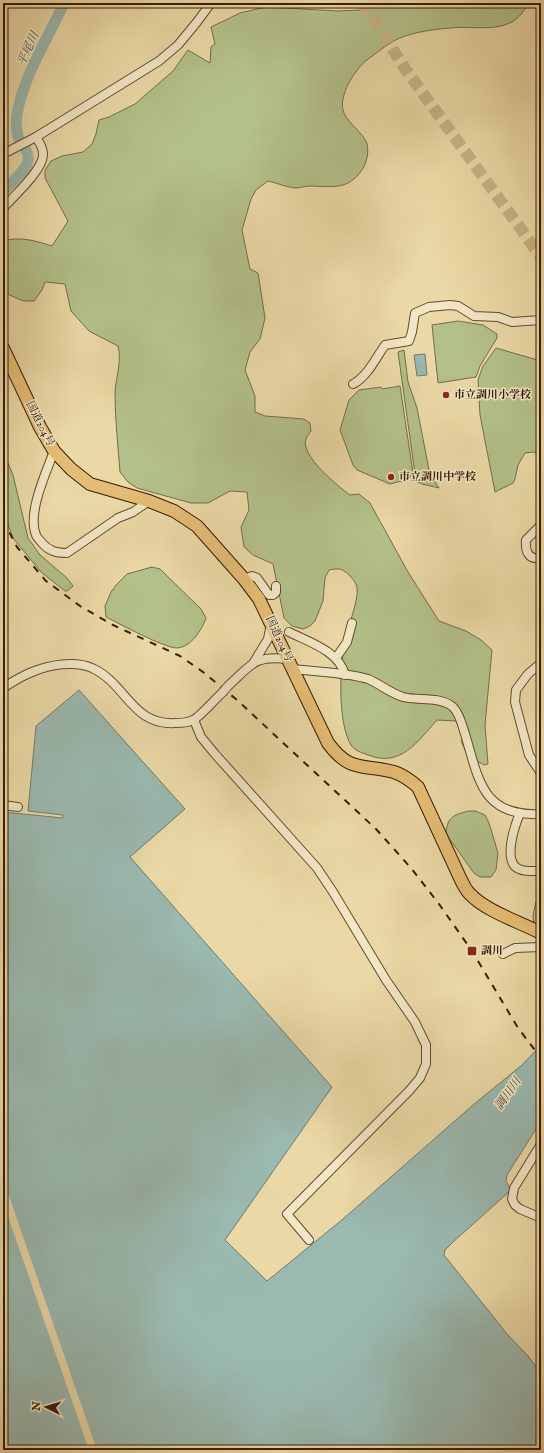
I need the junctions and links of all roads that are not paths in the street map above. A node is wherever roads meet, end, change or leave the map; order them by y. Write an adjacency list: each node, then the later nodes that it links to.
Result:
1 (211, 3): 2 (street)
2 (34, 138): 3 (street); 4 (street)
3 (3, 154)
4 (3, 208)
5 (541, 320): 8 (street)
6 (3, 348): 7 (highway, 国道204号)
7 (7, 368): 9 (highway, 国道204号)
8 (353, 384)
9 (54, 451): 10 (highway, 国道204号); 10 (street)
10 (150, 501): 13 (highway, 国道204号)
11 (541, 525): 12 (street)
12 (541, 558)
13 (244, 579): 14 (street); 15 (highway, 国道204号)
14 (276, 586)
15 (271, 622): 19 (street); 21 (highway, 国道204号)
16 (352, 623): 18 (street)
17 (289, 632): 18 (street)
18 (336, 658): 22 (street)
19 (254, 662): 21 (street); 24 (street, bridge)
20 (541, 663): 25 (street)
21 (290, 664): 22 (street); 31 (highway, 国道204号)
22 (345, 675): 28 (street)
23 (3, 688): 24 (street)
24 (194, 720): 36 (street)
25 (541, 773)
26 (3, 805): 27 (street)
27 (18, 806)
28 (520, 812): 29 (street); 30 (street)
29 (541, 814)
30 (541, 871)
31 (541, 933)
32 (541, 946): 33 (street)
33 (503, 954)
34 (541, 1144): 35 (street)
35 (541, 1218)
36 (309, 1240)

